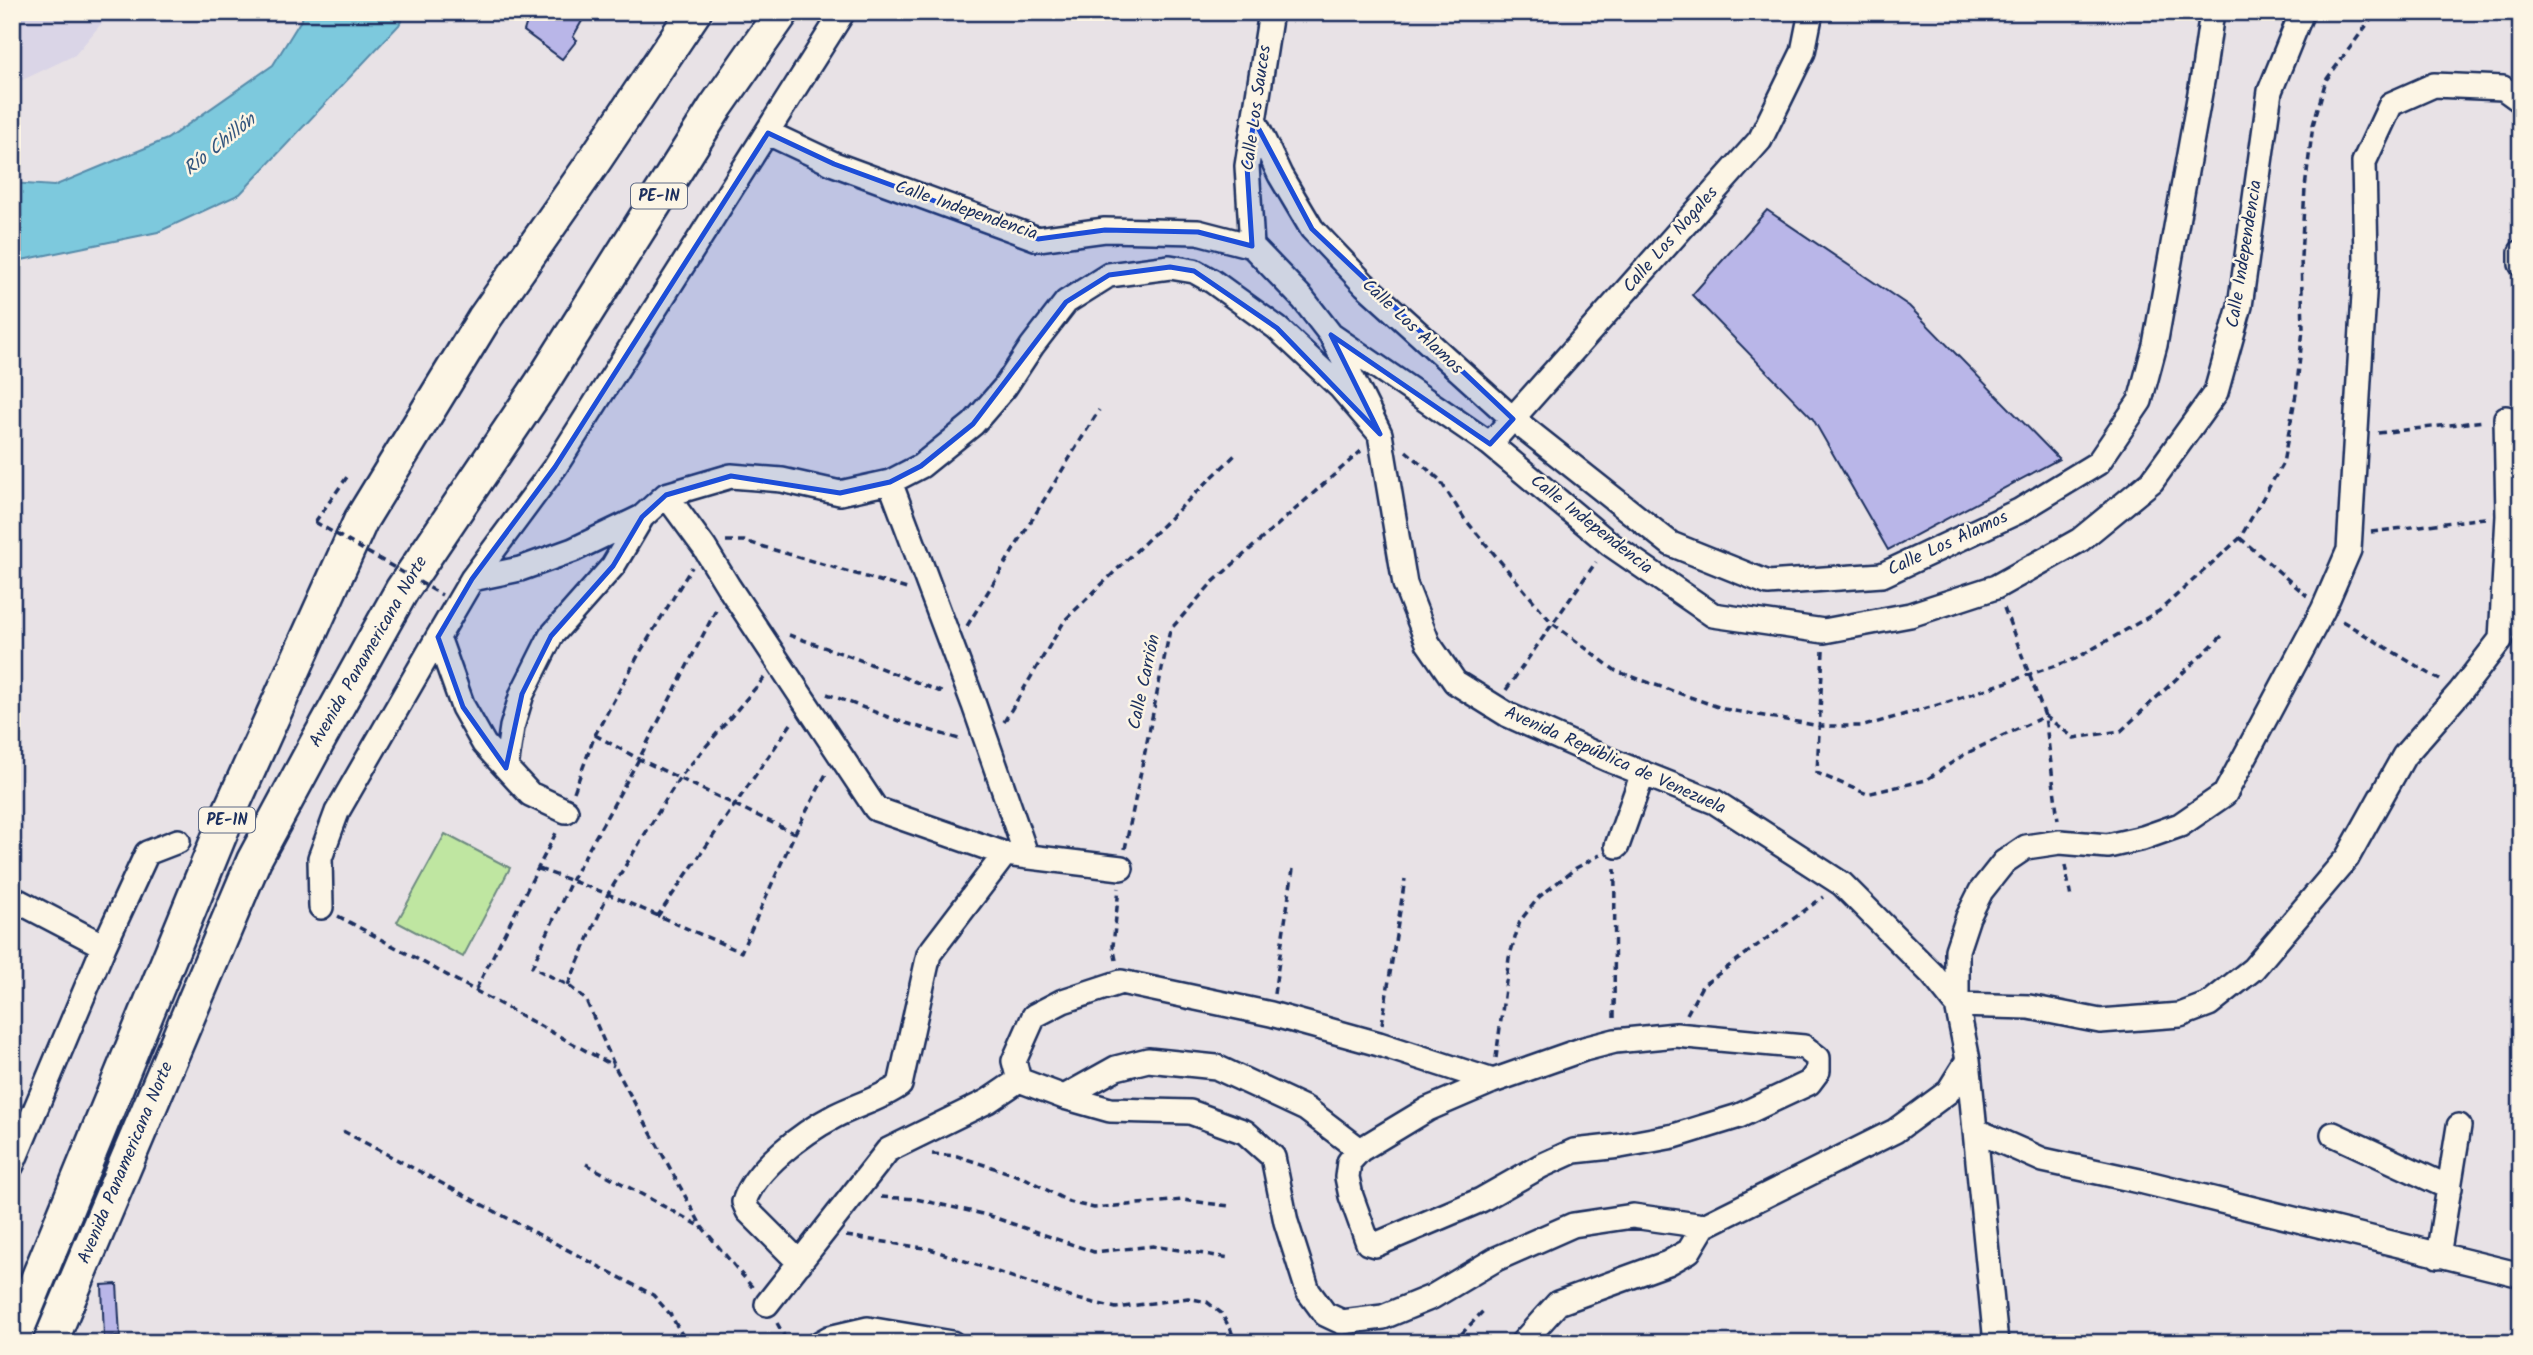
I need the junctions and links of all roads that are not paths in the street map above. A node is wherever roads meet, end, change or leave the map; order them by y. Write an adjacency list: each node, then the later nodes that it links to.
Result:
1 (694, 12): 50 (highway, Avenida Panamericana Norte / PE-1N)
2 (782, 12): 51 (highway, Avenida Panamericana Norte / PE-1N)
3 (844, 12): 10 (street)
4 (1271, 12): 9 (street, Calle Los Sauces)
5 (1811, 12): 16 (street, Calle Los Nogales)
6 (2212, 12): 16 (street, Calle Los Alamos)
7 (2302, 12): 18 (street, Calle Independencia)
8 (2521, 101): 34 (street)
9 (1254, 120): 11 (street, Calle Los Sauces); 16 (street, Calle Los Alamos)
10 (768, 133): 11 (street, Calle Independencia); 22 (street)
11 (1252, 246): 14 (street, Calle Independencia)
12 (2521, 252): 13 (street)
13 (2521, 264)
14 (1331, 335): 17 (street, Avenida República de Venezuela); 18 (street, Calle Independencia)
15 (2506, 418): 34 (street)
16 (1513, 419): 18 (street, Calle Los Nogales)
17 (1380, 434): 19 (street); 25 (street, Avenida República de Venezuela)
18 (1490, 444)
19 (890, 482): 20 (street); 29 (street)
20 (666, 495): 21 (street); 29 (street)
21 (642, 517): 22 (street); 24 (street)
22 (472, 579): 23 (street)
23 (438, 637): 24 (street); 32 (street)
24 (506, 768): 26 (street)
25 (1643, 773): 28 (street); 34 (street, Avenida República de Venezuela)
26 (566, 811)
27 (178, 841): 33 (street)
28 (1617, 846)
29 (1016, 855): 30 (street); 47 (street)
30 (1121, 869)
31 (12, 898): 33 (street)
32 (321, 907)
33 (104, 946): 43 (street)
34 (1957, 1005): 35 (street)
35 (1968, 1060): 40 (street); 45 (street)
36 (1019, 1080): 37 (street); 38 (street); 47 (street)
37 (1493, 1081): 42 (street); 42 (street)
38 (1064, 1097): 42 (street); 45 (street)
39 (2459, 1126): 44 (street)
40 (1977, 1132): 46 (street); 55 (street)
41 (2333, 1134): 44 (street)
42 (1360, 1150)
43 (12, 1165)
44 (2450, 1188): 46 (street)
45 (1704, 1226): 54 (street)
46 (2438, 1256): 48 (street)
47 (800, 1263): 49 (street)
48 (2521, 1275)
49 (767, 1304)
50 (12, 1342)
51 (50, 1343)
52 (820, 1343): 53 (street)
53 (952, 1343)
54 (1522, 1343)
55 (1996, 1343)

